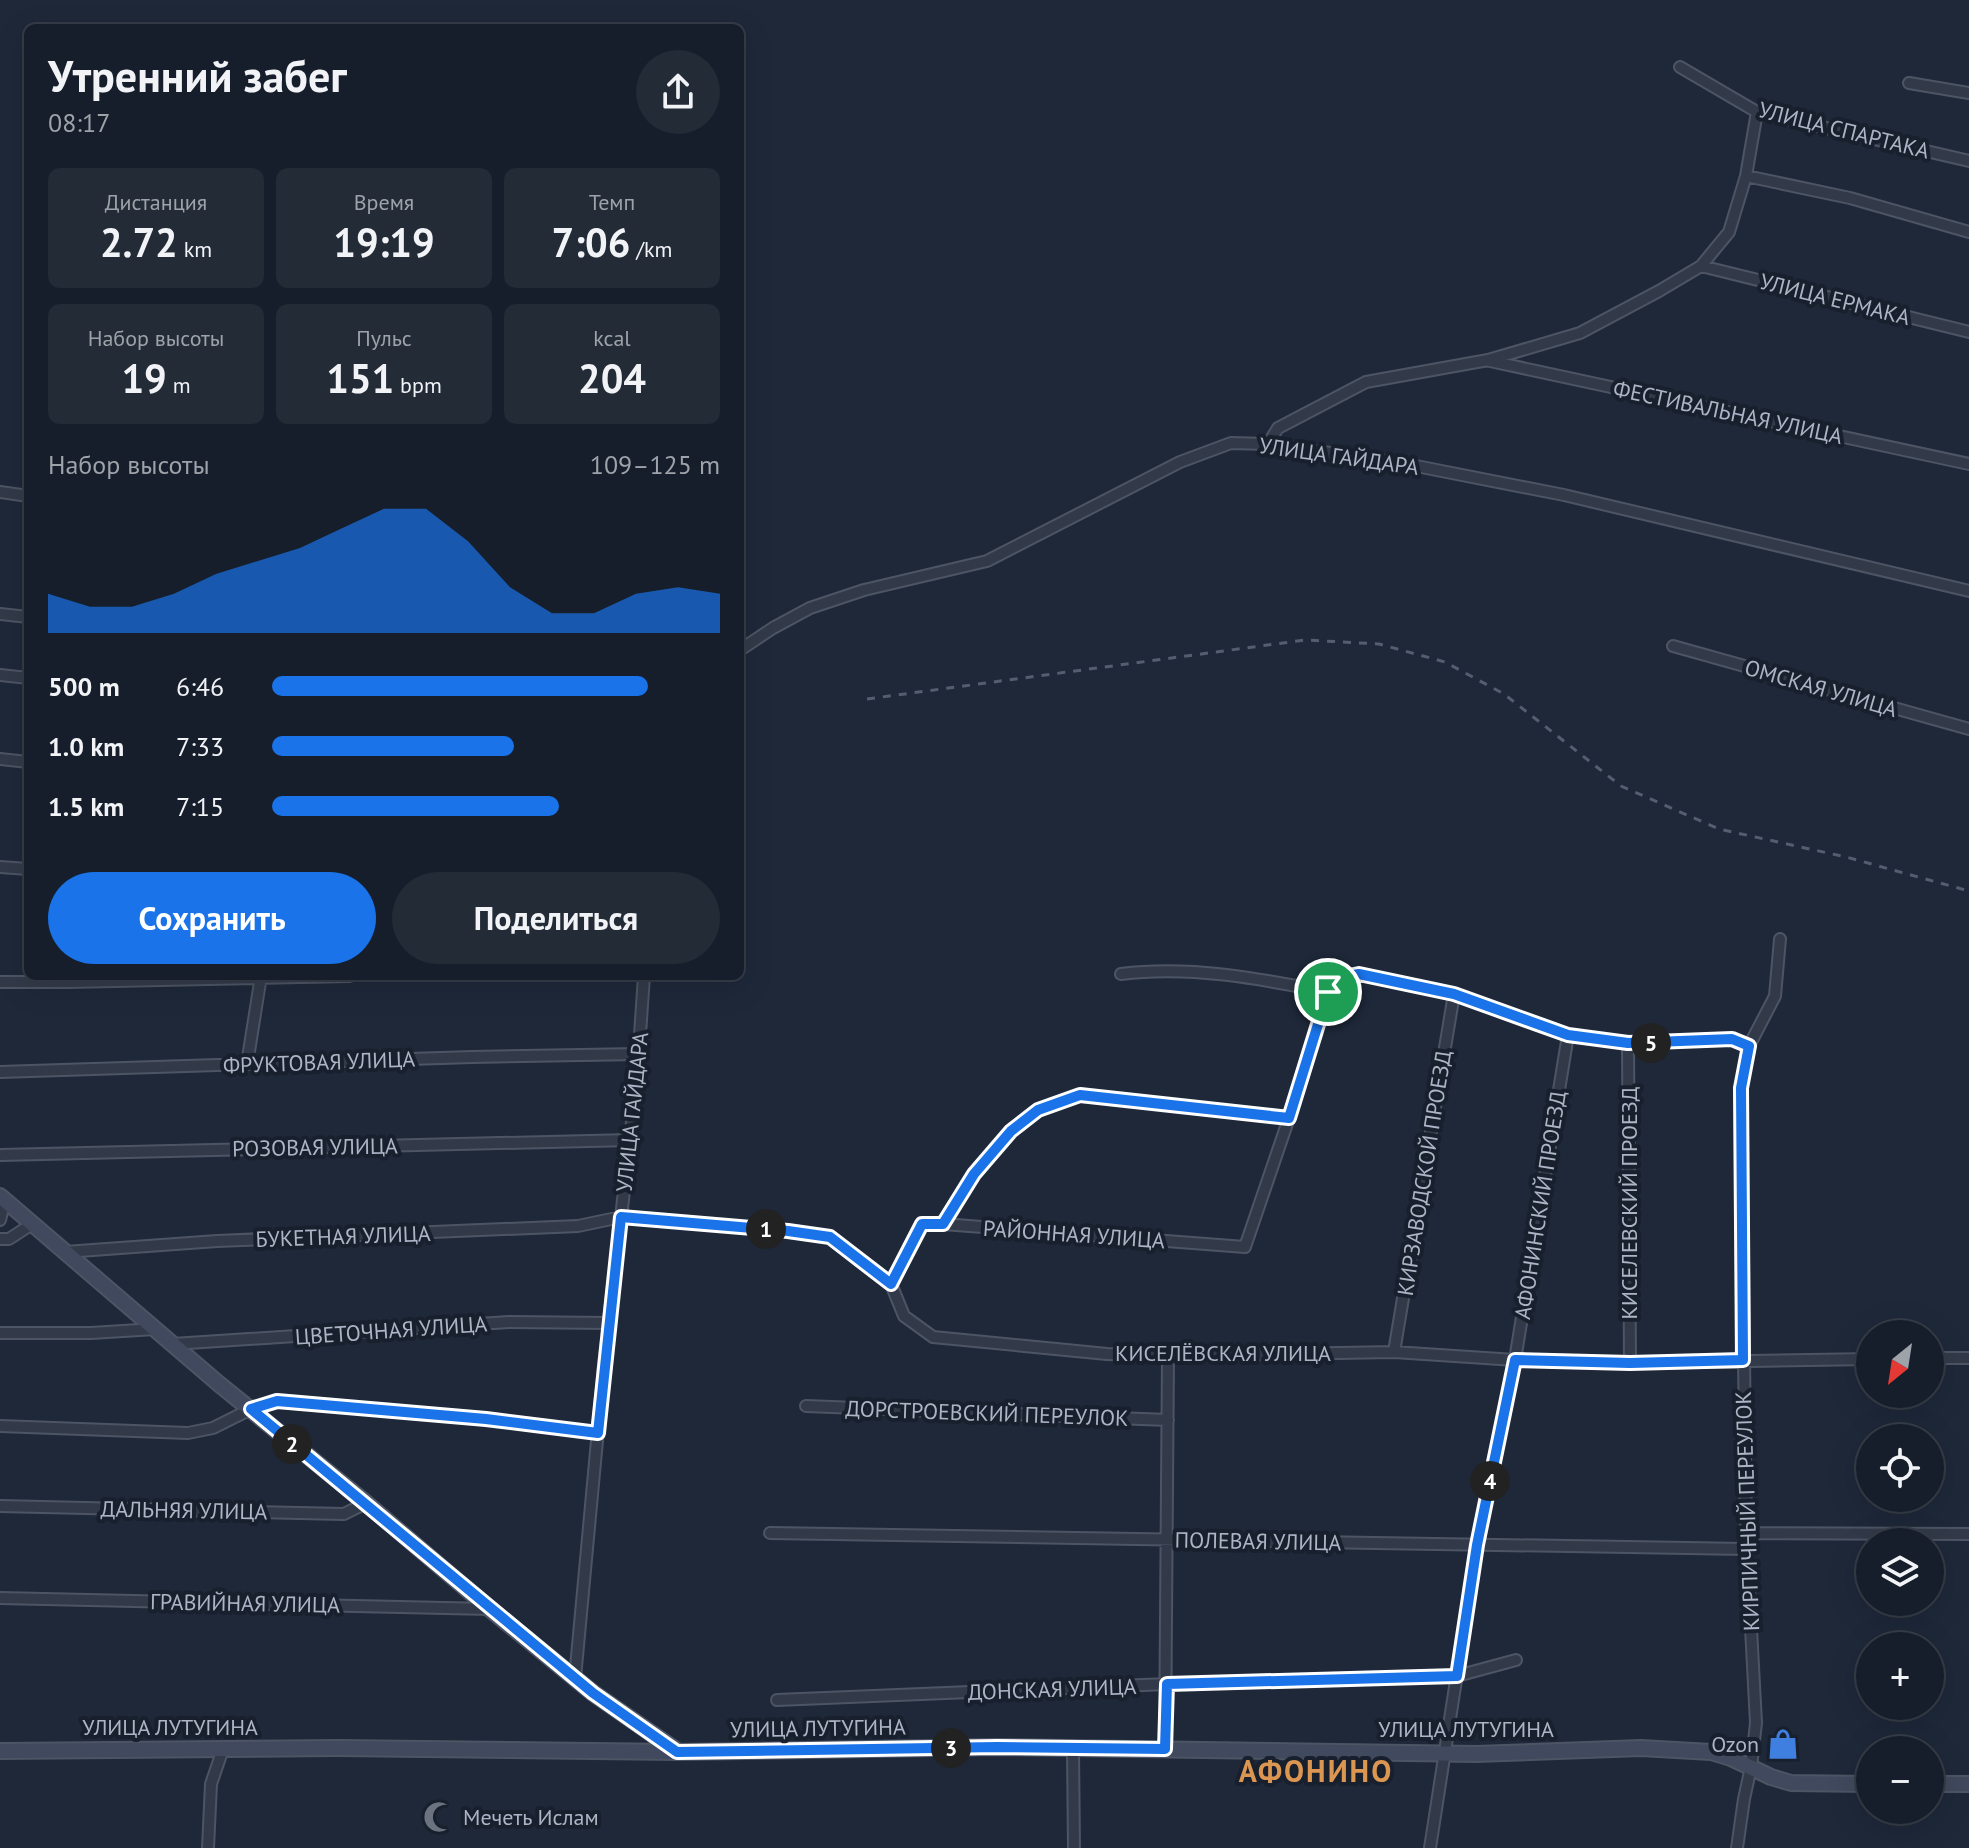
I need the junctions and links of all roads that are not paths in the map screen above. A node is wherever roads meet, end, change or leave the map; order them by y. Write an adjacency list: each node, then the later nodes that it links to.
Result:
1 (1680, 67): 4 (street, УЛИЦА СПАРТАКА)
2 (1909, 83): 3 (street)
3 (1969, 93)
4 (1757, 112): 5 (street, УЛИЦА СПАРТАКА); 6 (street)
5 (1969, 161)
6 (1746, 176): 7 (street); 8 (street)
7 (1969, 232)
8 (1701, 266): 9 (street, УЛИЦА ЕРМАКА); 10 (street)
9 (1969, 332)
10 (1488, 360): 11 (street); 12 (street, ФЕСТИВАЛЬНАЯ УЛИЦА)
11 (1268, 444): 15 (street, УЛИЦА ГАЙДАРА); 19 (street, УЛИЦА ГАЙДАРА)
12 (1969, 464)
13 (0, 492): 14 (street)
14 (24, 495)
15 (1969, 591)
16 (0, 614): 17 (street)
17 (24, 617)
18 (1673, 646): 22 (street, ОМСКАЯ УЛИЦА)
19 (744, 647)
20 (0, 675): 21 (street)
21 (24, 678)
22 (1969, 729)
23 (0, 759): 24 (street)
24 (24, 762)
25 (0, 867): 26 (street)
26 (24, 869)
27 (1780, 939): 37 (street, КИРПИЧНЫЙ ПЕРЕУЛОК)
28 (1121, 974): 33 (street)
29 (104, 980): 32 (street)
30 (261, 980): 39 (street)
31 (644, 980): 38 (street, УЛИЦА ГАЙДАРА)
32 (0, 982)
33 (1328, 992): 34 (street); 41 (street)
34 (1454, 994): 35 (street); 56 (street, КИРЗАВОДСКОЙ ПРОЕЗД)
35 (1568, 1035): 36 (street); 61 (street, АФОНИНСКИЙ ПРОЕЗД)
36 (1628, 1043): 37 (street); 63 (street, КИСЕЛЕВСКИЙ ПРОЕЗД)
37 (1749, 1046): 62 (street, КИРПИЧНЫЙ ПЕРЕУЛОК)
38 (639, 1054): 39 (street, ФРУКТОВАЯ УЛИЦА); 42 (street, УЛИЦА ГАЙДАРА)
39 (247, 1064): 40 (street, ФРУКТОВАЯ УЛИЦА)
40 (0, 1072)
41 (1289, 1118): 48 (street); 48 (street, РАЙОННАЯ УЛИЦА)
42 (630, 1140): 43 (street, РОЗОВАЯ УЛИЦА); 45 (street, УЛИЦА ГАЙДАРА)
43 (0, 1155)
44 (2, 1198): 46 (street); 47 (main road)
45 (621, 1217): 50 (street, БУКЕТНАЯ УЛИЦА); 51 (street, КИСЕЛЁВСКАЯ УЛИЦА); 52 (street, УЛИЦА ГАЙДАРА)
46 (0, 1220)
47 (32, 1224): 49 (street); 50 (main road)
48 (943, 1224): 51 (street)
49 (0, 1239)
50 (65, 1252): 53 (main road)
51 (891, 1284): 57 (street, КИСЕЛЁВСКАЯ УЛИЦА)
52 (609, 1323): 55 (street, ЦВЕТОЧНАЯ УЛИЦА); 68 (street, УЛИЦА ГАЙДАРА)
53 (155, 1329): 54 (street); 55 (main road)
54 (0, 1333)
55 (173, 1344): 65 (main road)
56 (1394, 1352): 57 (street, КИСЕЛЁВСКАЯ УЛИЦА); 61 (street, КИСЕЛЁВСКАЯ УЛИЦА)
57 (1168, 1356): 66 (street)
58 (1944, 1358): 59 (street)
59 (1969, 1358)
60 (1856, 1359): 62 (street, КИСЕЛЁВСКАЯ УЛИЦА)
61 (1515, 1360): 63 (street, КИСЕЛЁВСКАЯ УЛИЦА); 75 (street, АФОНИНСКИЙ ПРОЕЗД)
62 (1743, 1360): 63 (street, КИСЕЛЁВСКАЯ УЛИЦА); 72 (street, КИРПИЧНЫЙ ПЕРЕУЛОК)
63 (1630, 1363)
64 (806, 1406): 66 (street, ДОРСТРОЕВСКИЙ ПЕРЕУЛОК)
65 (251, 1409): 67 (street); 68 (street); 69 (main road)
66 (1168, 1420): 74 (street)
67 (0, 1426)
68 (598, 1433): 81 (street, УЛИЦА ГАЙДАРА)
69 (366, 1503): 70 (street, ДАЛЬНЯЯ УЛИЦА); 78 (main road)
70 (0, 1506)
71 (770, 1533): 74 (street, ПОЛЕВАЯ УЛИЦА)
72 (1746, 1533): 73 (street); 76 (street, КИРПИЧНЫЙ ПЕРЕУЛОК)
73 (1969, 1534)
74 (1167, 1540): 75 (street, ПОЛЕВАЯ УЛИЦА); 82 (street)
75 (1477, 1545): 76 (street, ПОЛЕВАЯ УЛИЦА); 80 (street, АФОНИНСКИЙ ПРОЕЗД)
76 (1746, 1549): 90 (street, КИРПИЧНЫЙ ПЕРЕУЛОК)
77 (0, 1598): 78 (street, ГРАВИЙНАЯ УЛИЦА)
78 (490, 1609): 81 (main road)
79 (1516, 1660): 80 (street, ДОНСКАЯ УЛИЦА)
80 (1457, 1676): 82 (street, ДОНСКАЯ УЛИЦА); 89 (street, АФОНИНСКИЙ ПРОЕЗД)
81 (575, 1678): 88 (main road)
82 (1167, 1684): 83 (street, ДОНСКАЯ УЛИЦА); 86 (street)
83 (777, 1700)
84 (1073, 1748): 86 (main road, УЛИЦА ЛУТУГИНА); 88 (main road, УЛИЦА ЛУТУГИНА); 95 (street)
85 (223, 1749): 87 (main road, УЛИЦА ЛУТУГИНА); 88 (main road, УЛИЦА ЛУТУГИНА); 94 (street)
86 (1165, 1749): 89 (main road, УЛИЦА ЛУТУГИНА)
87 (0, 1751)
88 (677, 1752)
89 (1445, 1753): 90 (main road, УЛИЦА ЛУТУГИНА); 96 (street, АФОНИНСКИЙ ПРОЕЗД)
90 (1751, 1767): 91 (main road, УЛИЦА ЛУТУГИНА); 97 (street, КИРПИЧНЫЙ ПЕРЕУЛОК)
91 (1856, 1784)
92 (1944, 1784): 93 (main road)
93 (1969, 1784)
94 (208, 1848)
95 (1074, 1848)
96 (1430, 1848)
97 (1737, 1848)

